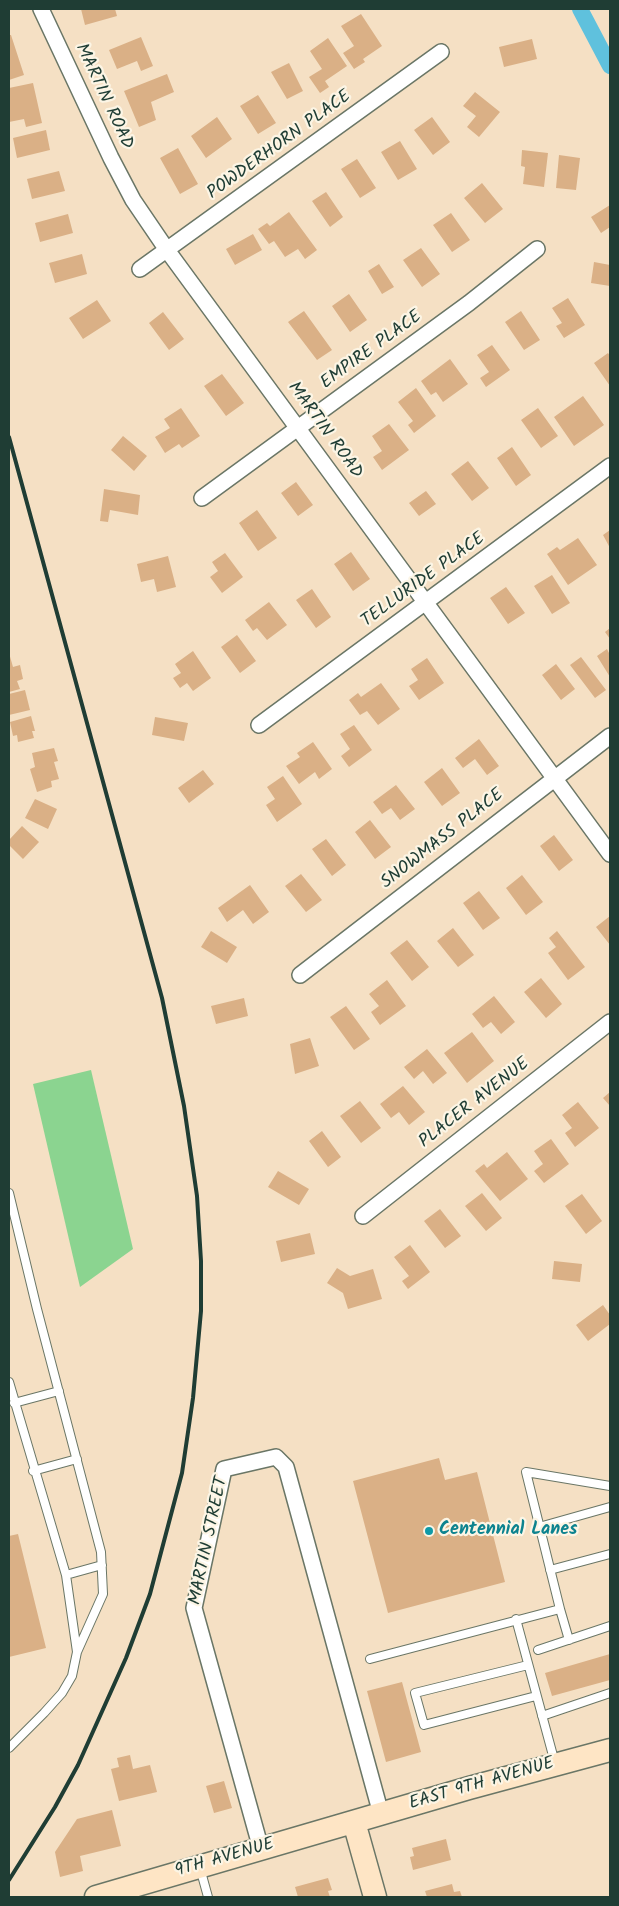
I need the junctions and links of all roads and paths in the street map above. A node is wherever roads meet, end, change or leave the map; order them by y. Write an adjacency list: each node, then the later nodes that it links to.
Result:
1 (41, 9): 4 (street, MARTIN ROAD)
2 (441, 52): 4 (street, POWDERHORN PLACE)
3 (538, 249): 6 (street, EMPIRE PLACE)
4 (167, 250): 5 (street, POWDERHORN PLACE); 6 (street, MARTIN ROAD)
5 (140, 269)
6 (299, 427): 8 (street, EMPIRE PLACE); 9 (street, MARTIN ROAD)
7 (610, 466): 9 (street, TELLURIDE PLACE)
8 (202, 498)
9 (425, 603): 10 (street, TELLURIDE PLACE); 12 (street, MARTIN ROAD)
10 (259, 725)
11 (610, 736): 12 (street, SNOWMASS PLACE)
12 (554, 778): 13 (street, MARTIN ROAD); 14 (street, SNOWMASS PLACE)
13 (610, 854)
14 (300, 975)
15 (610, 1022): 17 (street, PLACER AVENUE)
16 (9, 1192): 19 (lane)
17 (363, 1216)
18 (9, 1382): 20 (lane)
19 (59, 1390): 20 (lane); 21 (lane)
20 (14, 1403): 22 (lane)
21 (77, 1459): 22 (lane); 27 (lane)
22 (34, 1471): 29 (lane)
23 (610, 1486): 25 (lane)
24 (610, 1507): 25 (lane)
25 (539, 1527): 28 (lane)
26 (610, 1554): 28 (lane)
27 (102, 1565): 29 (lane); 35 (lane)
28 (550, 1570): 30 (lane)
29 (66, 1575): 35 (lane)
30 (560, 1609): 31 (lane); 33 (lane)
31 (516, 1620): 36 (lane); 37 (lane)
32 (610, 1626): 33 (lane)
33 (568, 1640): 34 (lane)
34 (538, 1650)
35 (77, 1652): 41 (lane)
36 (370, 1659)
37 (528, 1665): 39 (lane); 39 (lane)
38 (610, 1693): 40 (lane)
39 (536, 1696): 40 (lane)
40 (542, 1716): 43 (lane)
41 (9, 1748)
42 (610, 1750): 43 (main road, EAST 9TH AVENUE)
43 (555, 1765): 44 (main road, EAST 9TH AVENUE)
44 (381, 1814): 45 (main road, EAST 9TH AVENUE); 46 (street, MARTIN STREET)
45 (354, 1822): 46 (main road, 9TH AVENUE); 50 (main road)
46 (261, 1849): 47 (main road, 9TH AVENUE)
47 (200, 1867): 48 (main road, 9TH AVENUE); 49 (lane)
48 (96, 1897)
49 (208, 1897)
50 (375, 1897)

